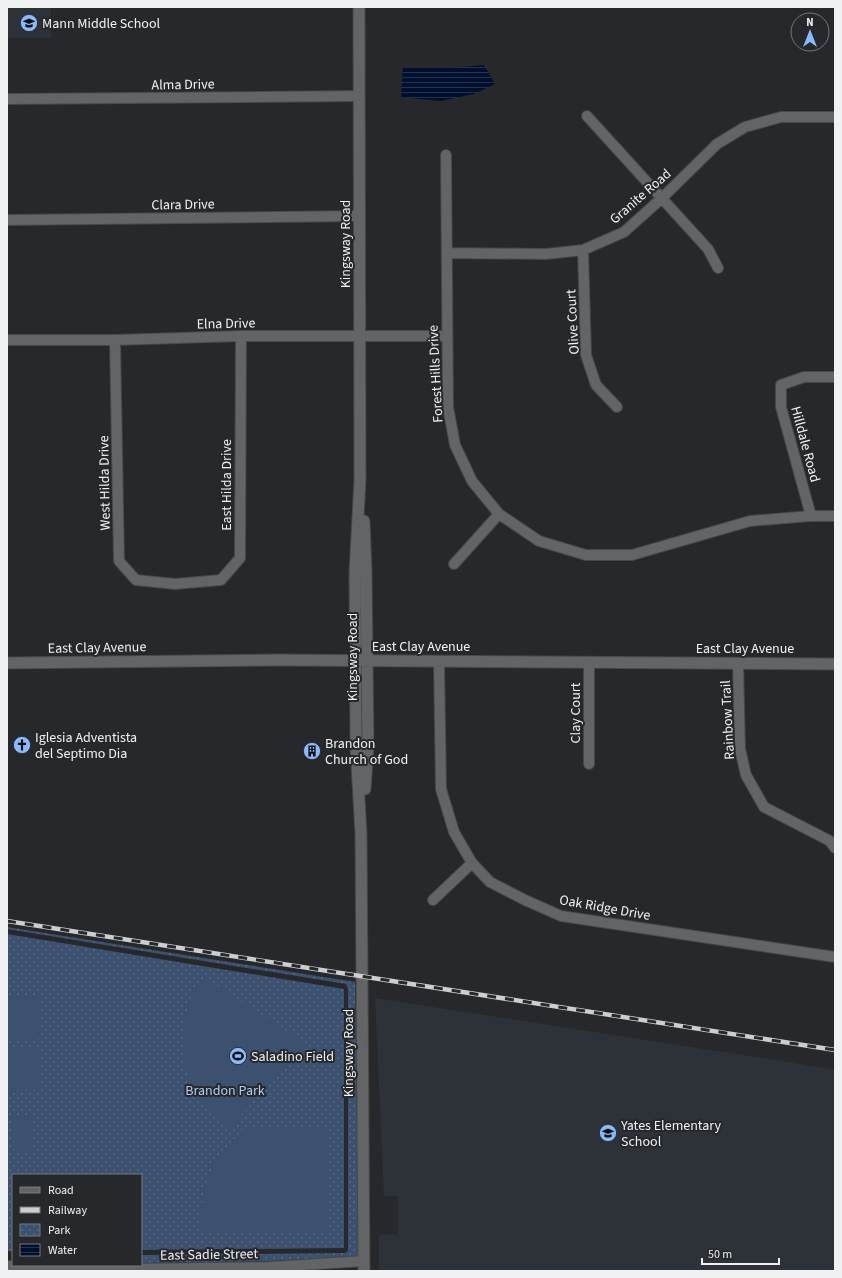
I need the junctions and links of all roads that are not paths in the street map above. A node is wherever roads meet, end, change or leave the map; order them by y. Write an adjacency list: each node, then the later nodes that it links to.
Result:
1 (359, 7): 2 (street, Kingsway Road)
2 (359, 96): 3 (street, Alma Drive); 8 (street, Kingsway Road)
3 (7, 99)
4 (587, 116): 7 (street)
5 (835, 117): 7 (street, Granite Road)
6 (446, 155): 11 (street, Forest Hills Drive)
7 (662, 198): 10 (street, Granite Road); 12 (street)
8 (360, 216): 9 (street, Clara Drive); 14 (street, Kingsway Road)
9 (7, 220)
10 (583, 250): 11 (street, Granite Road); 19 (street, Olive Court)
11 (447, 253): 15 (street, Forest Hills Drive)
12 (718, 268)
13 (241, 336): 14 (street, Elna Drive); 17 (street, Elna Drive); 24 (street, East Hilda Drive)
14 (360, 336): 15 (street, Elna Drive); 25 (street, Kingsway Road)
15 (447, 336): 20 (street, Forest Hills Drive)
16 (7, 340): 17 (street, Elna Drive)
17 (115, 340): 24 (street, West Hilda Drive)
18 (835, 377): 21 (street, Hilldale Road)
19 (617, 407)
20 (499, 514): 21 (street, Forest Hills Drive); 23 (street)
21 (811, 516): 22 (street, Forest Hills Drive)
22 (835, 516)
23 (454, 564)
24 (175, 584)
25 (361, 660): 26 (street, East Clay Avenue); 28 (street, East Clay Avenue); 37 (street, Kingsway Road)
26 (438, 661): 27 (street, East Clay Avenue); 33 (street, Oak Ridge Drive)
27 (589, 662): 29 (street, East Clay Avenue); 31 (street, Clay Court)
28 (7, 663)
29 (738, 663): 30 (street, East Clay Avenue); 32 (street, Rainbow Trail)
30 (835, 664)
31 (589, 764)
32 (835, 848)
33 (472, 863): 34 (street); 35 (street, Oak Ridge Drive)
34 (433, 900)
35 (835, 957)
36 (7, 1266): 38 (street, East Sadie Street)
37 (364, 1266): 38 (street, East Sadie Street)
38 (58, 1270)

